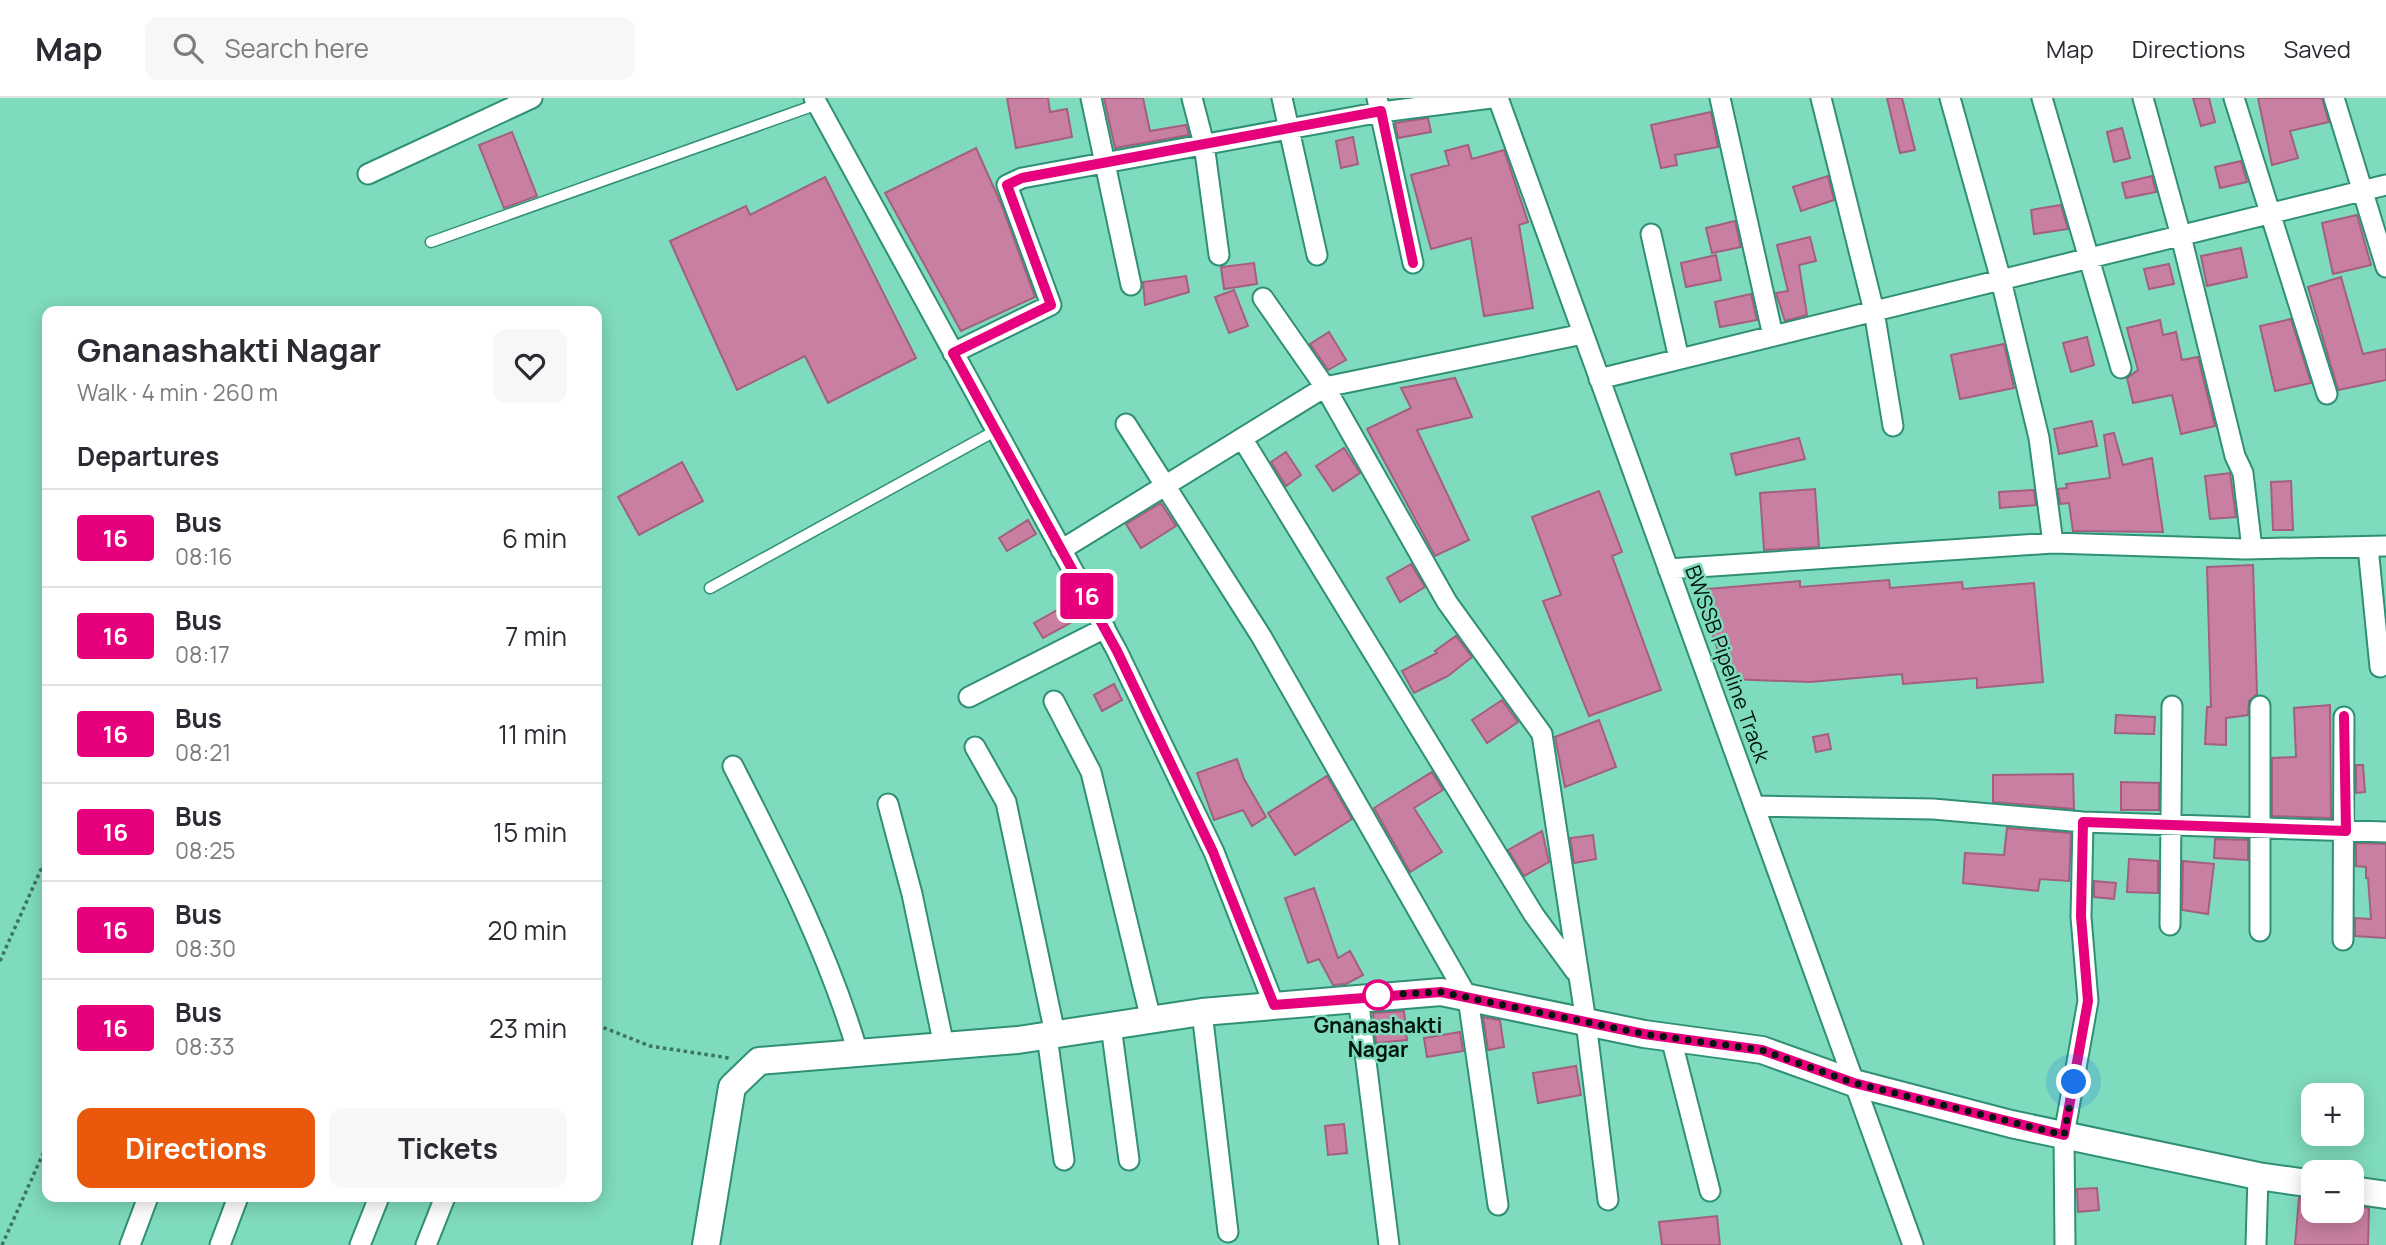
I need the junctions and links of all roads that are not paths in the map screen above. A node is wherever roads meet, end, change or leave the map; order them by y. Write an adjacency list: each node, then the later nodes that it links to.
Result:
1 (532, 98): 19 (street)
2 (1091, 98): 18 (street)
3 (1192, 98): 17 (street)
4 (1282, 98): 16 (street)
5 (1491, 98): 15 (street)
6 (1498, 98): 35 (street, BWSSB Pipeline Track)
7 (1720, 98): 36 (street)
8 (1821, 98): 34 (street)
9 (1950, 98): 31 (street)
10 (2042, 98): 28 (street)
11 (2143, 98): 24 (street)
12 (2234, 98): 22 (street)
13 (2334, 98): 21 (street)
14 (816, 101): 25 (lane); 37 (street)
15 (1379, 105): 16 (street); 29 (street)
16 (1289, 129): 17 (street); 27 (street)
17 (1204, 144): 18 (street); 26 (street)
18 (1104, 163): 32 (street); 37 (street)
19 (368, 174)
20 (2386, 185): 21 (street)
21 (2362, 191): 22 (street); 30 (street)
22 (2270, 213): 24 (street); 42 (street)
23 (1651, 234): 38 (street)
24 (2181, 236): 28 (street); 50 (street)
25 (431, 242)
26 (1219, 255)
27 (1317, 255)
28 (2091, 258): 31 (street); 39 (street)
29 (1413, 263)
30 (2386, 267)
31 (2001, 280): 34 (street); 48 (street)
32 (1131, 285)
33 (1263, 298): 41 (street)
34 (1874, 311): 36 (street); 44 (street)
35 (1583, 334): 40 (street, BWSSB Pipeline Track); 41 (street)
36 (1773, 336): 38 (street)
37 (953, 353): 45 (street)
38 (1679, 359): 40 (street)
39 (2121, 368)
40 (1599, 379): 52 (street, BWSSB Pipeline Track)
41 (1325, 387): 46 (street); 73 (street)
42 (2327, 394)
43 (1126, 424): 47 (street)
44 (1893, 426)
45 (995, 431): 51 (street); 53 (lane)
46 (1242, 438): 47 (street); 73 (street)
47 (1166, 486): 51 (street); 75 (street)
48 (2053, 543): 50 (street); 52 (street)
49 (2377, 547): 50 (street); 55 (street)
50 (2252, 549)
51 (1061, 550): 54 (street)
52 (1668, 569): 64 (street, BWSSB Pipeline Track)
53 (709, 588)
54 (1105, 628): 56 (street); 76 (street)
55 (2380, 667)
56 (969, 697)
57 (1054, 701): 78 (street)
58 (2172, 706): 66 (street)
59 (2260, 706): 67 (street)
60 (2344, 716): 68 (street)
61 (975, 747): 81 (street)
62 (733, 766): 84 (street)
63 (888, 804): 83 (street)
64 (1754, 806): 65 (street); 85 (street, BWSSB Pipeline Track)
65 (2083, 822): 66 (street); 86 (street)
66 (2170, 826): 67 (street); 70 (street)
67 (2261, 828): 68 (street); 71 (street)
68 (2346, 831): 69 (street); 72 (street)
69 (2386, 832)
70 (2170, 925)
71 (2260, 931)
72 (2343, 940)
73 (1578, 975): 79 (street)
74 (1358, 997): 75 (street); 76 (street); 106 (street)
75 (1468, 998): 79 (street); 99 (street)
76 (1274, 1005): 77 (street)
77 (1202, 1012): 78 (street); 100 (street)
78 (1151, 1020): 80 (street)
79 (1586, 1023): 82 (street); 94 (street)
80 (1111, 1026): 81 (street); 88 (street)
81 (1051, 1035): 83 (street); 87 (street)
82 (1671, 1038): 85 (street); 91 (street)
83 (944, 1046): 84 (street)
84 (858, 1053): 105 (street)
85 (1854, 1083): 86 (street); 107 (street, BWSSB Pipeline Track)
86 (2064, 1135): 89 (street); 108 (street)
87 (1064, 1160)
88 (1129, 1160)
89 (2258, 1176): 90 (street); 109 (street)
90 (2301, 1182)
91 (1710, 1192)
92 (2364, 1192): 93 (street)
93 (2386, 1195)
94 (1608, 1200)
95 (146, 1202): 101 (street)
96 (236, 1202): 102 (street)
97 (377, 1202): 103 (street)
98 (443, 1202): 104 (street)
99 (1499, 1205)
100 (1228, 1232)
101 (130, 1245)
102 (220, 1245)
103 (360, 1245)
104 (426, 1245)
105 (706, 1245)
106 (1389, 1245)
107 (1913, 1245)
108 (2065, 1245)
109 (2256, 1245)

